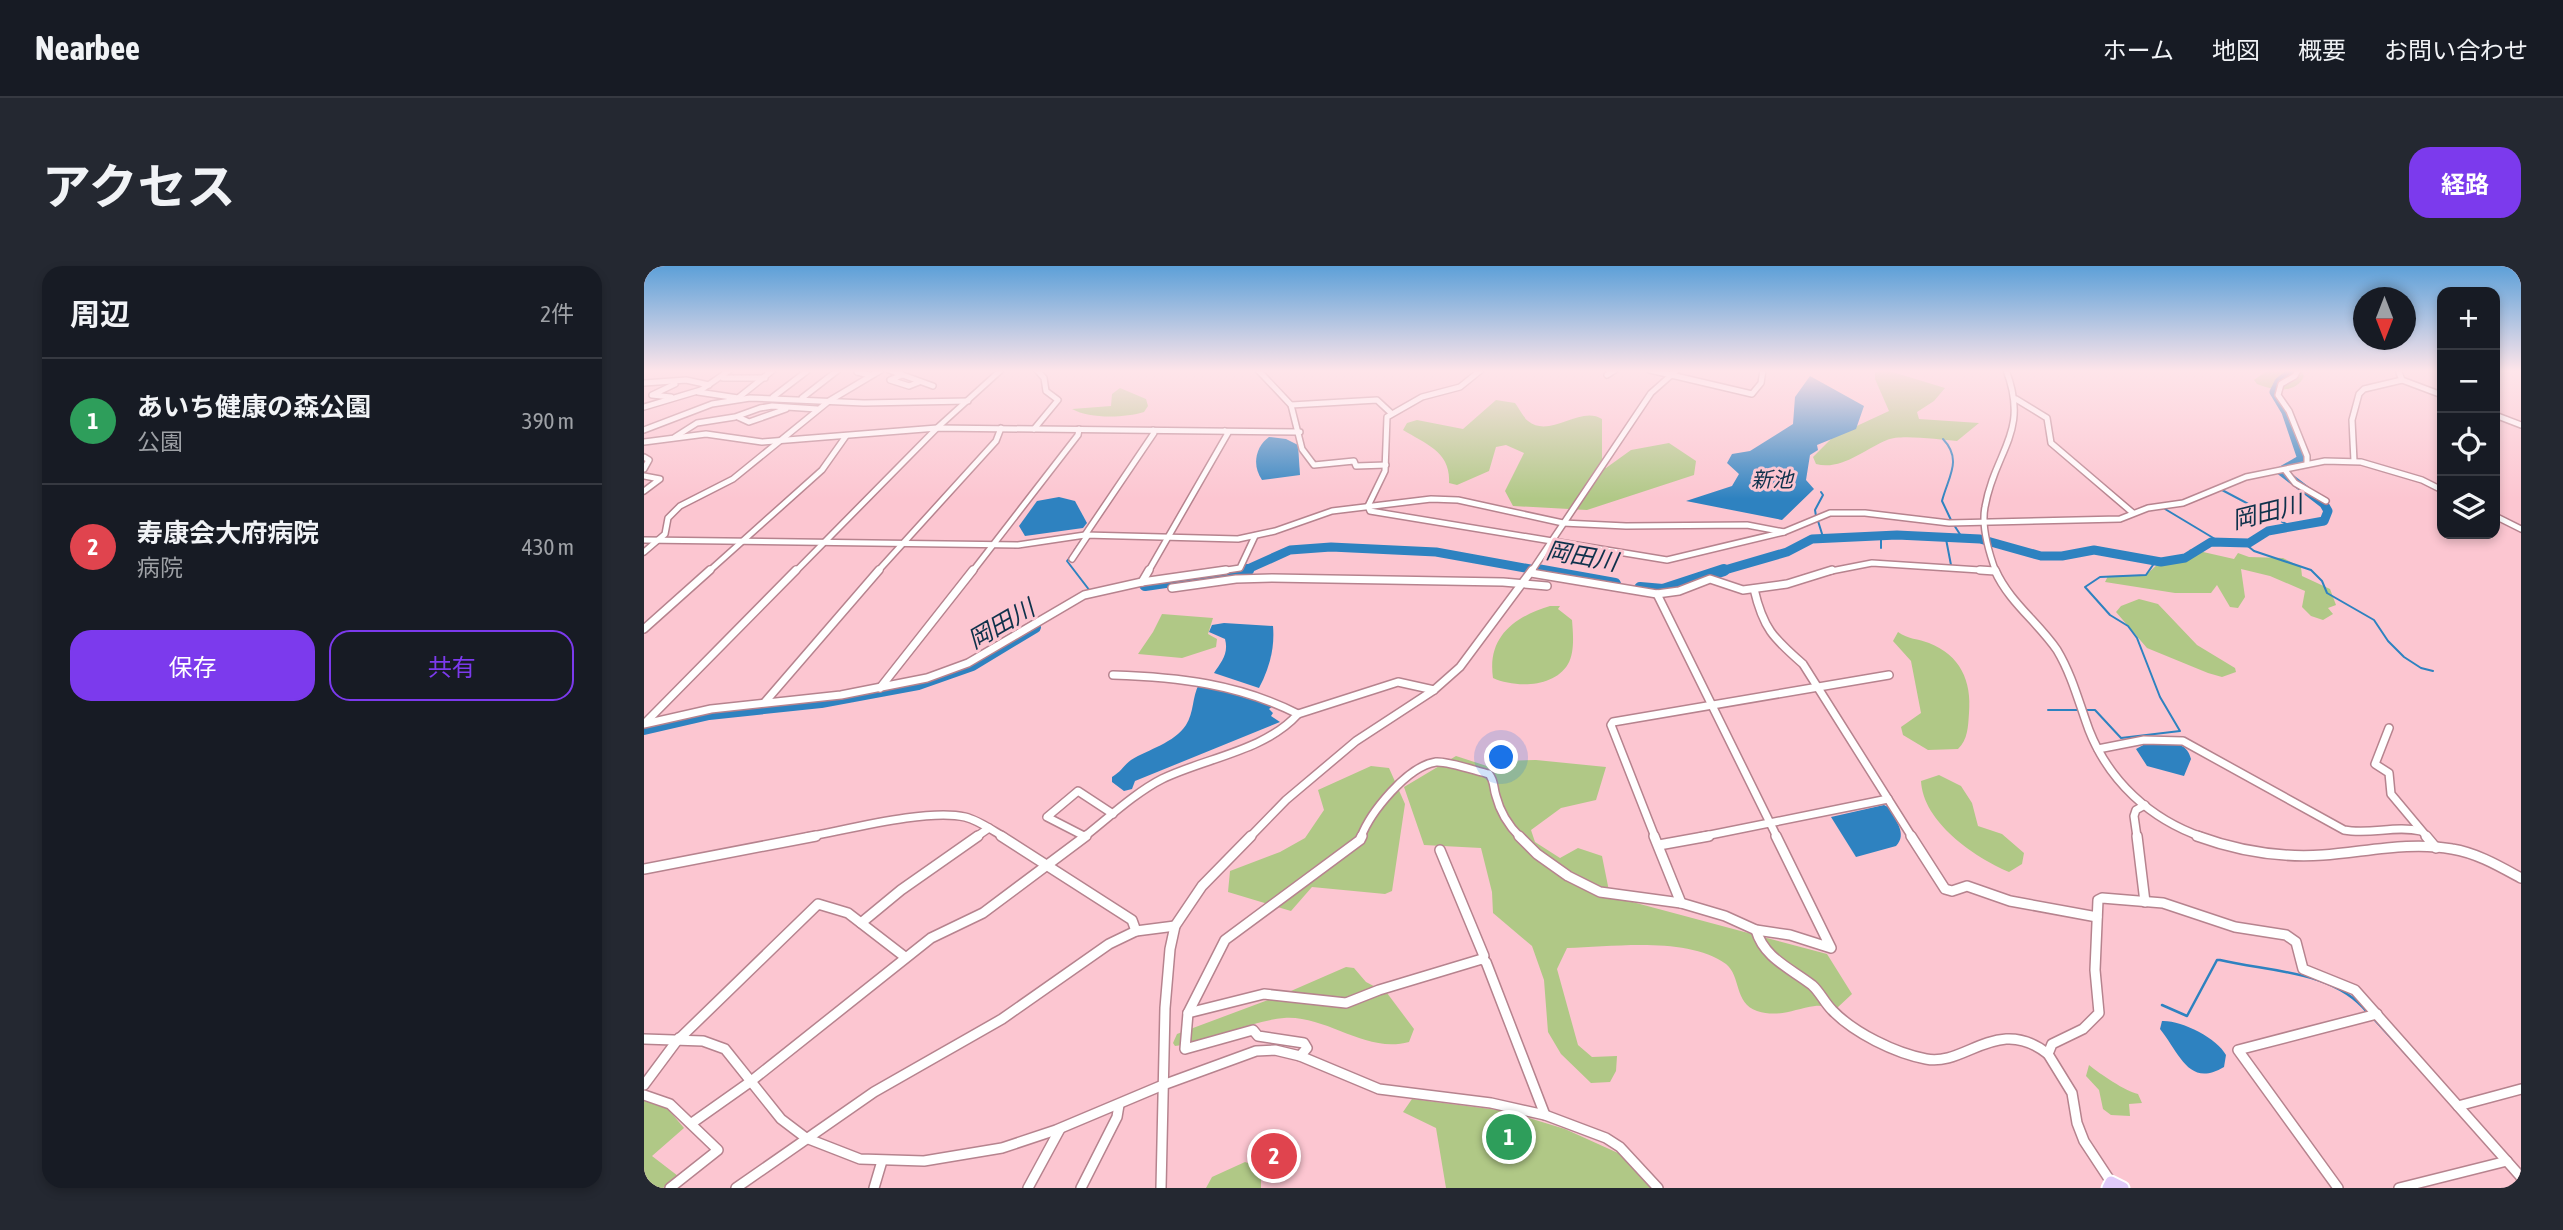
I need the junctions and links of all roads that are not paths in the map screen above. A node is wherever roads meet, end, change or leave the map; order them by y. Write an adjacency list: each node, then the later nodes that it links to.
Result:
1 (694, 413): 21 (street)
2 (748, 413): 14 (street)
3 (775, 413): 14 (street)
4 (813, 413): 27 (street)
5 (954, 413): 17 (street)
6 (1047, 413): 19 (street)
7 (1294, 413): 24 (street)
8 (1391, 413): 32 (street)
9 (1637, 413): 43 (street)
10 (2015, 413): 42 (street)
11 (2039, 413): 40 (street)
12 (2290, 413): 31 (street)
13 (2354, 413): 30 (street)
14 (735, 417): 26 (street)
15 (2500, 417): 16 (street)
16 (2521, 425)
17 (937, 428): 18 (street); 25 (street); 52 (street)
18 (1001, 428): 19 (street); 54 (street)
19 (1034, 429): 20 (street)
20 (1079, 429): 22 (street); 55 (street)
21 (644, 430)
22 (1153, 430): 23 (street); 46 (street)
23 (1225, 431): 24 (street); 47 (street)
24 (1300, 432): 32 (street)
25 (846, 435): 27 (street); 51 (street)
26 (674, 438): 27 (street); 28 (street)
27 (781, 440): 50 (street)
28 (644, 442)
29 (644, 457): 33 (street)
30 (2354, 461): 31 (street); 36 (street)
31 (2307, 464): 34 (street)
32 (1386, 465): 39 (street)
33 (644, 470)
34 (2283, 470): 38 (street); 40 (street)
35 (644, 476): 37 (street)
36 (2437, 488)
37 (644, 491)
38 (2326, 502)
39 (1368, 506): 43 (street); 48 (street); 53 (street)
40 (2133, 513): 42 (street)
41 (2500, 519): 44 (street)
42 (1984, 521): 45 (street); 59 (street)
43 (1563, 523): 45 (street); 53 (street)
44 (2521, 530)
45 (1784, 532): 53 (street)
46 (1086, 535): 47 (street); 55 (street); 57 (street)
47 (1168, 536): 48 (street); 60 (street)
48 (1255, 536): 60 (street)
49 (644, 540): 50 (street)
50 (659, 540): 51 (street); 56 (street)
51 (743, 541): 52 (street); 66 (street)
52 (827, 542): 54 (street); 75 (street)
53 (1553, 542): 58 (street)
54 (902, 544): 55 (street); 72 (street)
55 (993, 545): 70 (street)
56 (644, 552)
57 (1072, 559)
58 (1533, 570): 61 (street); 65 (street)
59 (1995, 571): 64 (street); 77 (street)
60 (1142, 582): 70 (street)
61 (1522, 584): 62 (street); 63 (street); 71 (street)
62 (1547, 586)
63 (1172, 588)
64 (1754, 589): 65 (street); 69 (street)
65 (1657, 594): 73 (street)
66 (644, 629)
67 (1113, 675): 74 (street)
68 (1889, 675): 69 (street)
69 (1817, 686): 73 (street); 78 (street)
70 (880, 688): 72 (street)
71 (1434, 691): 74 (street); 95 (street)
72 (765, 702): 75 (street)
73 (1712, 705): 81 (street); 85 (street)
74 (1298, 714): 80 (street)
75 (645, 723)
76 (2389, 728): 83 (street)
77 (2098, 749): 79 (street); 83 (street)
78 (1888, 799): 81 (street); 93 (street)
79 (2145, 805): 86 (street); 91 (street)
80 (1113, 814): 84 (street); 84 (street)
81 (1770, 824): 85 (street); 96 (street)
82 (989, 828): 88 (street); 89 (street); 94 (street)
83 (2421, 831): 86 (street)
84 (1084, 836): 88 (street)
85 (1659, 845): 92 (street)
86 (2436, 848): 90 (street)
87 (1440, 850): 99 (street)
88 (1047, 864): 97 (street); 98 (street)
89 (644, 869)
90 (2521, 878)
91 (2145, 902): 93 (street); 101 (street)
92 (1681, 903): 96 (street); 100 (street)
93 (2097, 917): 104 (street)
94 (861, 923): 98 (street); 102 (street)
95 (1175, 926): 97 (street); 108 (street)
96 (1756, 930): 104 (street)
97 (1136, 931): 116 (street)
98 (905, 957): 106 (street)
99 (1482, 959): 100 (street); 113 (street)
100 (1188, 1013): 105 (street)
101 (2376, 1014): 112 (street); 128 (street)
102 (680, 1038): 103 (street); 106 (street); 107 (street)
103 (644, 1039)
104 (2048, 1054): 120 (street)
105 (1300, 1056): 108 (street); 113 (street)
106 (750, 1082): 114 (street); 116 (street)
107 (644, 1085)
108 (1163, 1085): 111 (street); 126 (street)
109 (2521, 1089): 112 (street)
110 (644, 1095): 114 (street)
111 (1119, 1105): 115 (street); 125 (street)
112 (2458, 1106): 118 (street)
113 (1545, 1115): 127 (street)
114 (692, 1123): 121 (street)
115 (1060, 1128): 117 (street); 124 (street)
116 (806, 1138): 117 (street); 122 (street)
117 (882, 1161): 123 (street)
118 (2507, 1161): 119 (street); 129 (street)
119 (2521, 1177)
120 (2114, 1186)
121 (670, 1188)
122 (736, 1188)
123 (874, 1188)
124 (1028, 1188)
125 (1081, 1188)
126 (1161, 1188)
127 (1658, 1188)
128 (2338, 1188)
129 (2399, 1188)

